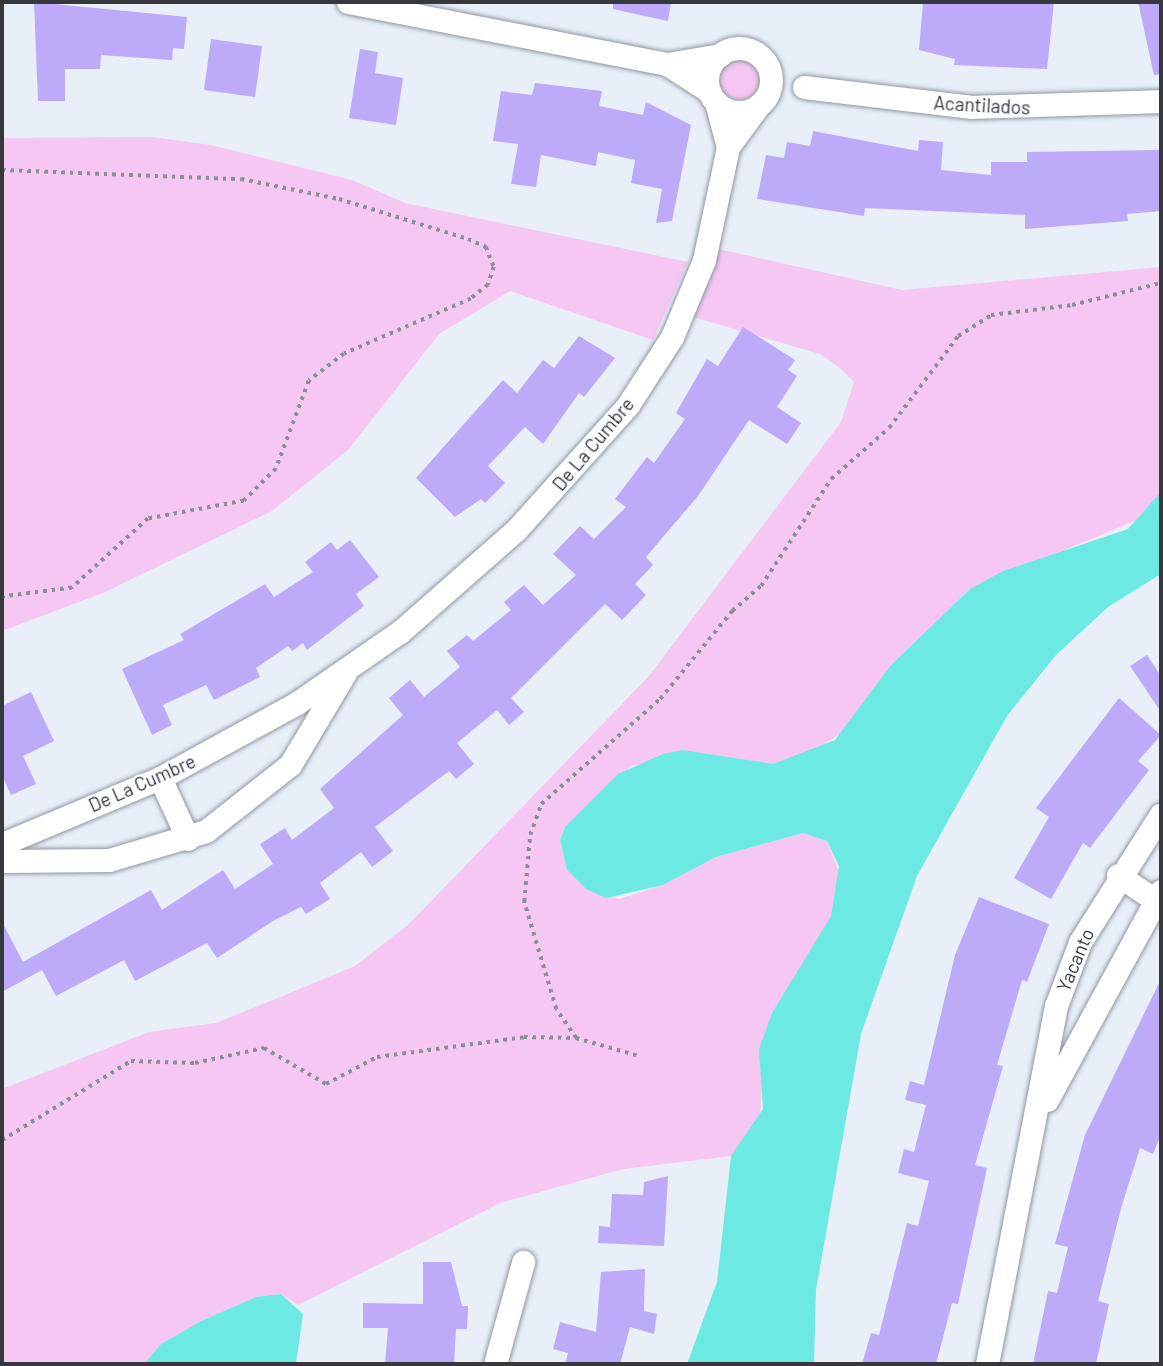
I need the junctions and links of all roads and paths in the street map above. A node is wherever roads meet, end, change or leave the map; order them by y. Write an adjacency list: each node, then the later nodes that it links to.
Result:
1 (348, 2): 3 (street)
2 (720, 55): 3 (street); 4 (street); 6 (street)
3 (667, 64): 6 (street)
4 (768, 66): 5 (street); 8 (street)
5 (804, 88): 7 (street, Acantilados); 8 (street)
6 (713, 96): 8 (street); 9 (street)
7 (1161, 101)
8 (761, 103): 9 (street)
9 (728, 147): 13 (street, De La Cumbre)
10 (2, 170): 12 (path)
11 (1161, 283): 21 (path)
12 (2, 597)
13 (349, 667): 14 (street, De La Cumbre); 16 (street, De La Cumbre)
14 (160, 778): 16 (street); 17 (street, De La Cumbre)
15 (1161, 814): 19 (street, Yacanto)
16 (188, 839): 18 (street, De La Cumbre)
17 (2, 844)
18 (2, 862)
19 (1118, 875): 20 (street); 23 (street, Yacanto)
20 (1158, 895): 23 (street, Yacanto)
21 (576, 1038): 22 (path); 24 (path)
22 (639, 1056)
23 (1035, 1125): 27 (street, Yacanto)
24 (2, 1140)
25 (523, 1262): 26 (street)
26 (495, 1364)
27 (987, 1364)

